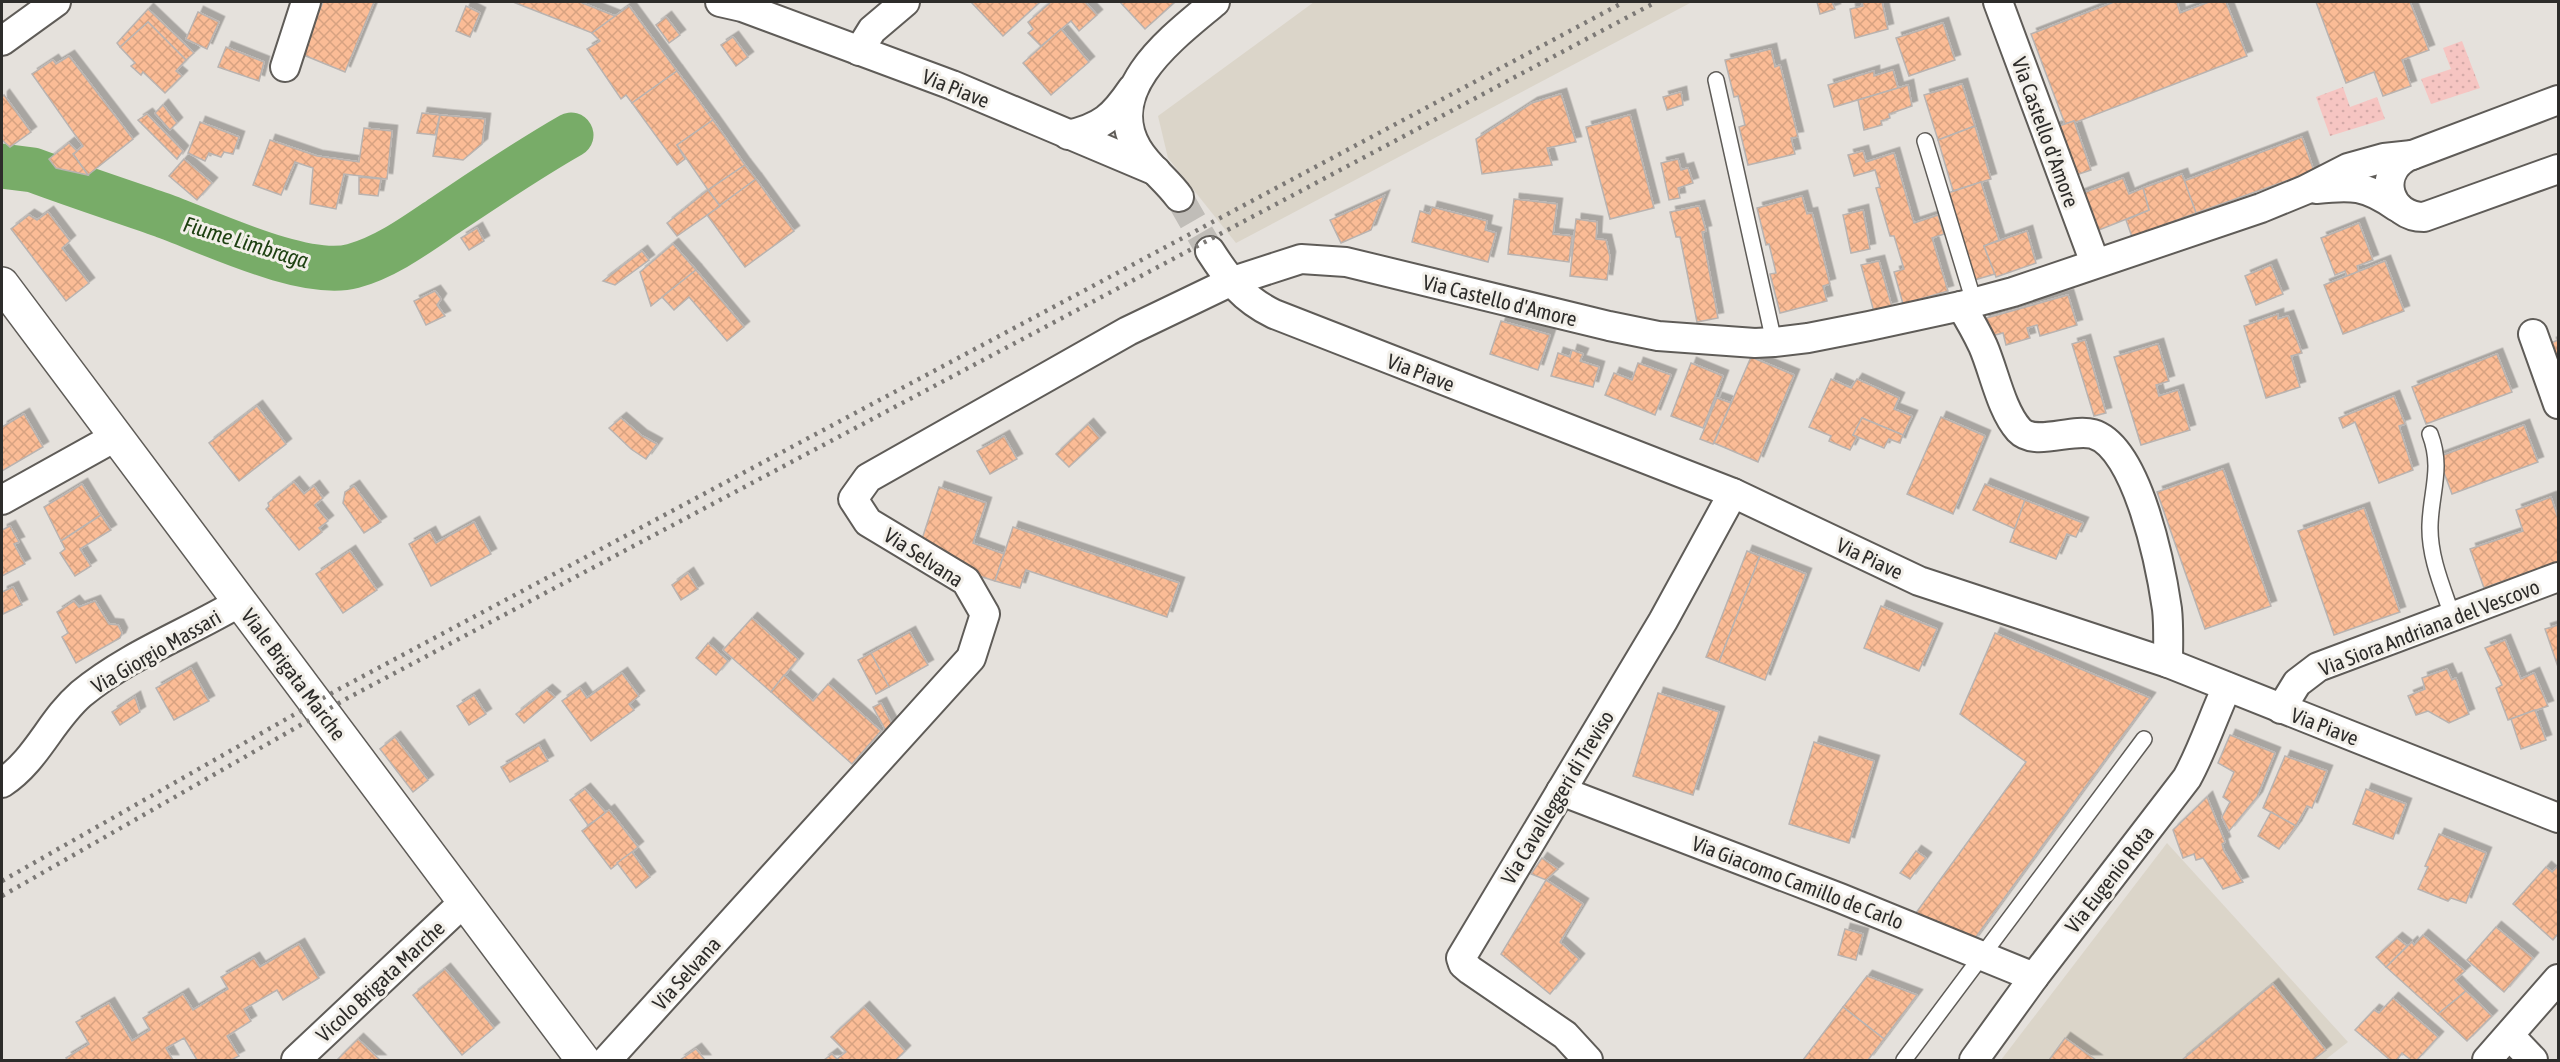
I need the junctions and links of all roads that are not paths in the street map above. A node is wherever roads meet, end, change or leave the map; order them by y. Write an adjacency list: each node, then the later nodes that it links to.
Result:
1 (56, 2): 7 (street)
2 (306, 2): 9 (street)
3 (724, 2): 8 (street, Via Piave)
4 (905, 2): 8 (street)
5 (1215, 2): 11 (street)
6 (1998, 2): 22 (street, Via Castello d'Amore)
7 (2, 41)
8 (858, 51): 13 (street, Via Piave)
9 (285, 67)
10 (1716, 80): 27 (lane)
11 (1132, 89): 13 (street); 17 (street)
12 (2559, 100): 15 (street, Via Castello d'Amore)
13 (1068, 135): 17 (street, Via Piave)
14 (1925, 141): 25 (lane)
15 (2412, 155): 18 (street, Via Castello d'Amore); 20 (street, Via Castello d'Amore)
16 (2559, 169): 20 (street, Via Castello d'Amore)
17 (1156, 171): 19 (street, Via Piave)
18 (2305, 190): 20 (street, Via Castello d'Amore); 22 (street, Via Castello d'Amore)
19 (1179, 197)
20 (2397, 207)
21 (1210, 251): 23 (street, Via Piave)
22 (2095, 263): 25 (street, Via Castello d'Amore)
23 (1230, 282): 27 (street, Via Castello d'Amore); 31 (street, Via Piave); 50 (street, Via Selvana)
24 (2, 287): 30 (street, Viale Brigata Marche)
25 (1968, 304): 27 (street, Via Castello d'Amore); 36 (street)
26 (2533, 334): 28 (street)
27 (1774, 342)
28 (2559, 404)
29 (2430, 434): 35 (lane)
30 (117, 436): 32 (street); 34 (street, Viale Brigata Marche)
31 (1733, 493): 36 (street, Via Piave); 41 (street, Via Cavalleggeri di Treviso)
32 (2, 501)
33 (2559, 577): 35 (street, Via Siora Andriana del Vescovo)
34 (240, 602): 40 (street, Via Giorgio Massari); 43 (street, Viale Brigata Marche)
35 (2452, 615): 38 (street, Via Siora Andriana del Vescovo)
36 (2168, 663): 37 (street, Via Piave)
37 (2228, 687): 38 (street, Via Piave); 45 (street, Via Eugenio Rota)
38 (2281, 709): 42 (street, Via Piave)
39 (2144, 739): 44 (lane)
40 (2, 783)
41 (1562, 791): 44 (street, Via Giacomo Camillo de Carlo); 51 (street, Via Cavalleggeri di Treviso)
42 (2559, 818)
43 (464, 902): 48 (street, Vicolo Brigata Marche); 49 (street, Viale Brigata Marche)
44 (1984, 955): 45 (street, Via Giacomo Camillo de Carlo); 52 (lane)
45 (2034, 977): 53 (street, Via Eugenio Rota)
46 (2559, 979): 47 (street)
47 (2510, 1036): 54 (street); 55 (street)
48 (296, 1060)
49 (583, 1060)
50 (607, 1060)
51 (1588, 1060)
52 (1904, 1060)
53 (1974, 1060)
54 (2487, 1060)
55 (2533, 1060)

